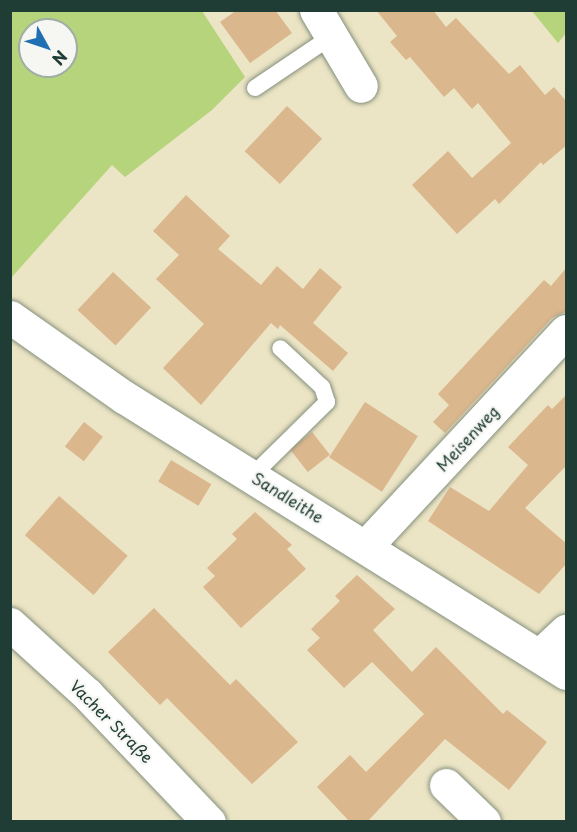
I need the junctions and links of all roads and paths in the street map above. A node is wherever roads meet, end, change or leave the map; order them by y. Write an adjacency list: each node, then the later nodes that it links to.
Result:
1 (324, 23): 2 (street); 3 (lane)
2 (362, 86)
3 (255, 88)
4 (10, 317): 7 (street, Sandleithe)
5 (567, 331): 8 (street, Meisenweg)
6 (280, 348): 7 (lane)
7 (253, 475): 8 (street, Sandleithe)
8 (367, 545): 11 (street, Sandleithe)
9 (10, 624): 13 (street, Vacher Straße)
10 (567, 631): 11 (street)
11 (554, 664)
12 (446, 784): 14 (street)
13 (209, 822)
14 (484, 822)

